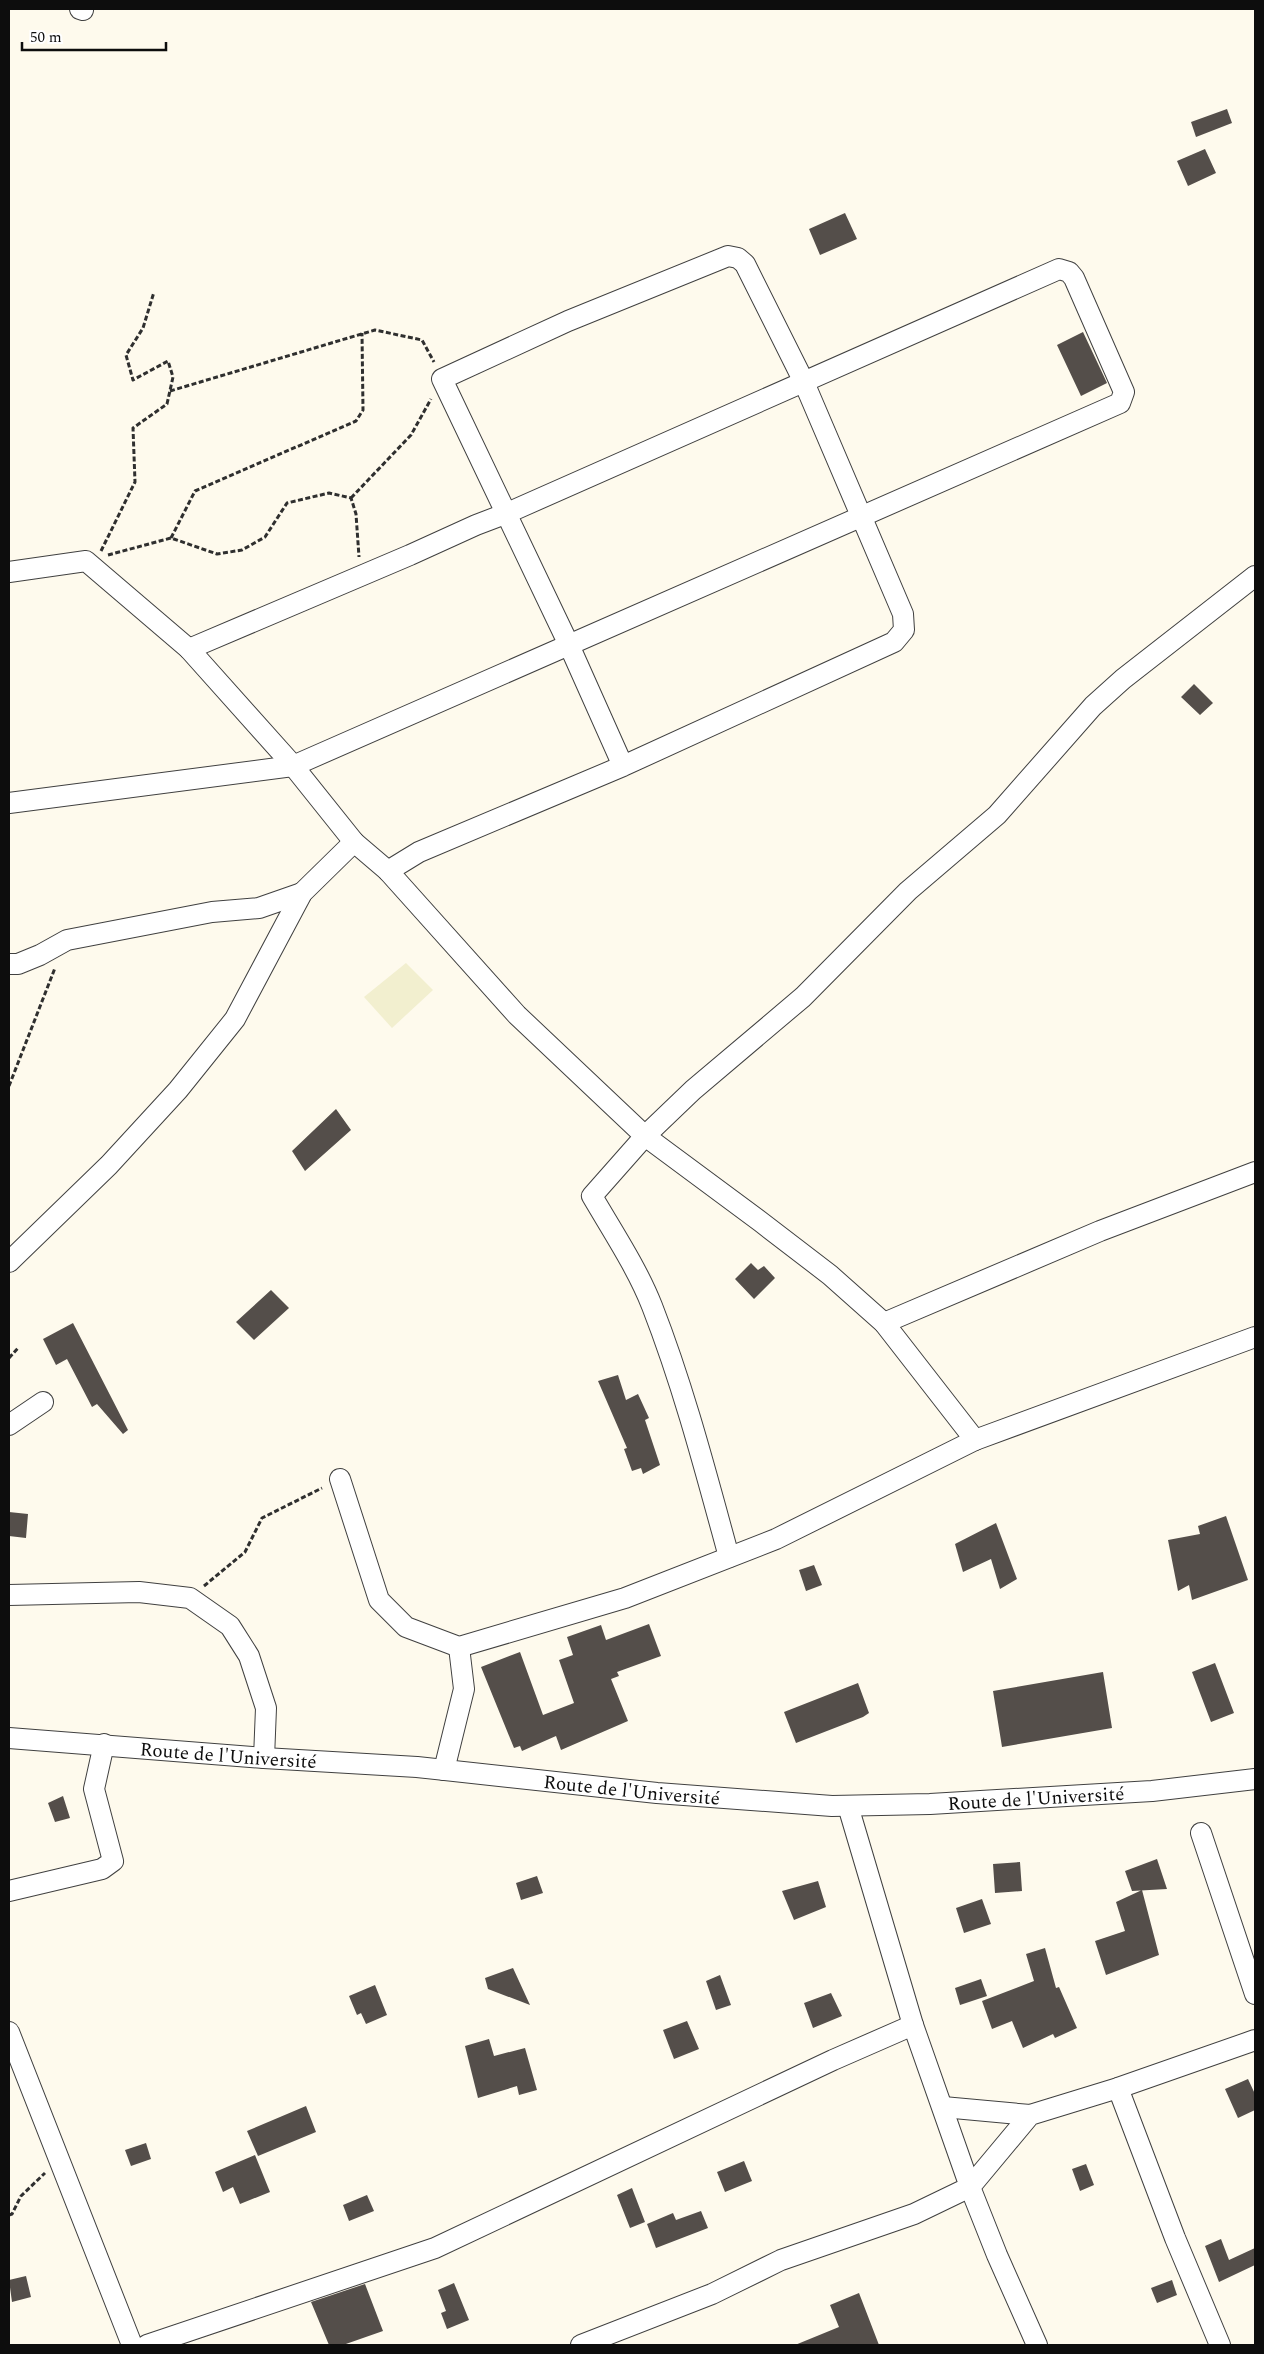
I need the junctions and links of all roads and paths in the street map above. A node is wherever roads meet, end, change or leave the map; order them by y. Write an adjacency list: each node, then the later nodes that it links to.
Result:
1 (154, 292): 5 (path)
2 (362, 334): 3 (path); 5 (path); 9 (path)
3 (442, 379): 4 (street); 6 (path); 7 (street)
4 (803, 380): 7 (street); 8 (street); 8 (street)
5 (170, 391): 10 (path)
6 (351, 498): 9 (path); 11 (path)
7 (506, 514): 14 (street); 15 (street)
8 (862, 516): 14 (street); 17 (street)
9 (171, 538): 10 (path)
10 (91, 559): 12 (street); 15 (street)
11 (359, 559)
12 (9, 572)
13 (1255, 576): 25 (street)
14 (569, 645): 16 (street); 17 (street)
15 (189, 650): 16 (street)
16 (293, 766): 18 (street); 19 (street)
17 (622, 766): 20 (street)
18 (9, 803)
19 (354, 842): 20 (street); 21 (street)
20 (388, 871): 25 (street)
21 (302, 893): 22 (street); 27 (street)
22 (66, 940): 23 (street); 24 (path)
23 (9, 964)
24 (9, 1086)
25 (645, 1136): 28 (street); 36 (street)
26 (1255, 1172): 28 (street)
27 (9, 1262)
28 (884, 1323): 34 (street)
29 (1255, 1336): 34 (street)
30 (18, 1348): 31 (path)
31 (9, 1358)
32 (43, 1402): 33 (street)
33 (9, 1425)
34 (975, 1440): 36 (street)
35 (340, 1479): 38 (path); 39 (street)
36 (729, 1557): 39 (street)
37 (9, 1595): 38 (street)
38 (190, 1598): 42 (street)
39 (459, 1646): 43 (street)
40 (9, 1738): 41 (street, Route de l'Université)
41 (104, 1744): 42 (street, Route de l'Université); 47 (street)
42 (264, 1758): 43 (street, Route de l'Université)
43 (444, 1770): 45 (street, Route de l'Université)
44 (1255, 1779): 45 (street, Route de l'Université)
45 (848, 1806): 49 (street)
46 (1201, 1833): 48 (street)
47 (9, 1891)
48 (1255, 1994)
49 (913, 2025): 53 (street); 59 (street)
50 (9, 2032): 55 (street)
51 (1255, 2040): 52 (street)
52 (1118, 2088): 54 (street); 62 (street)
53 (943, 2107): 54 (street); 56 (street)
54 (1030, 2115): 56 (street)
55 (60, 2159): 57 (path); 58 (street)
56 (970, 2187): 60 (street); 61 (street)
57 (9, 2215)
58 (132, 2345)
59 (147, 2345)
60 (581, 2345)
61 (1037, 2345)
62 (1220, 2345)

